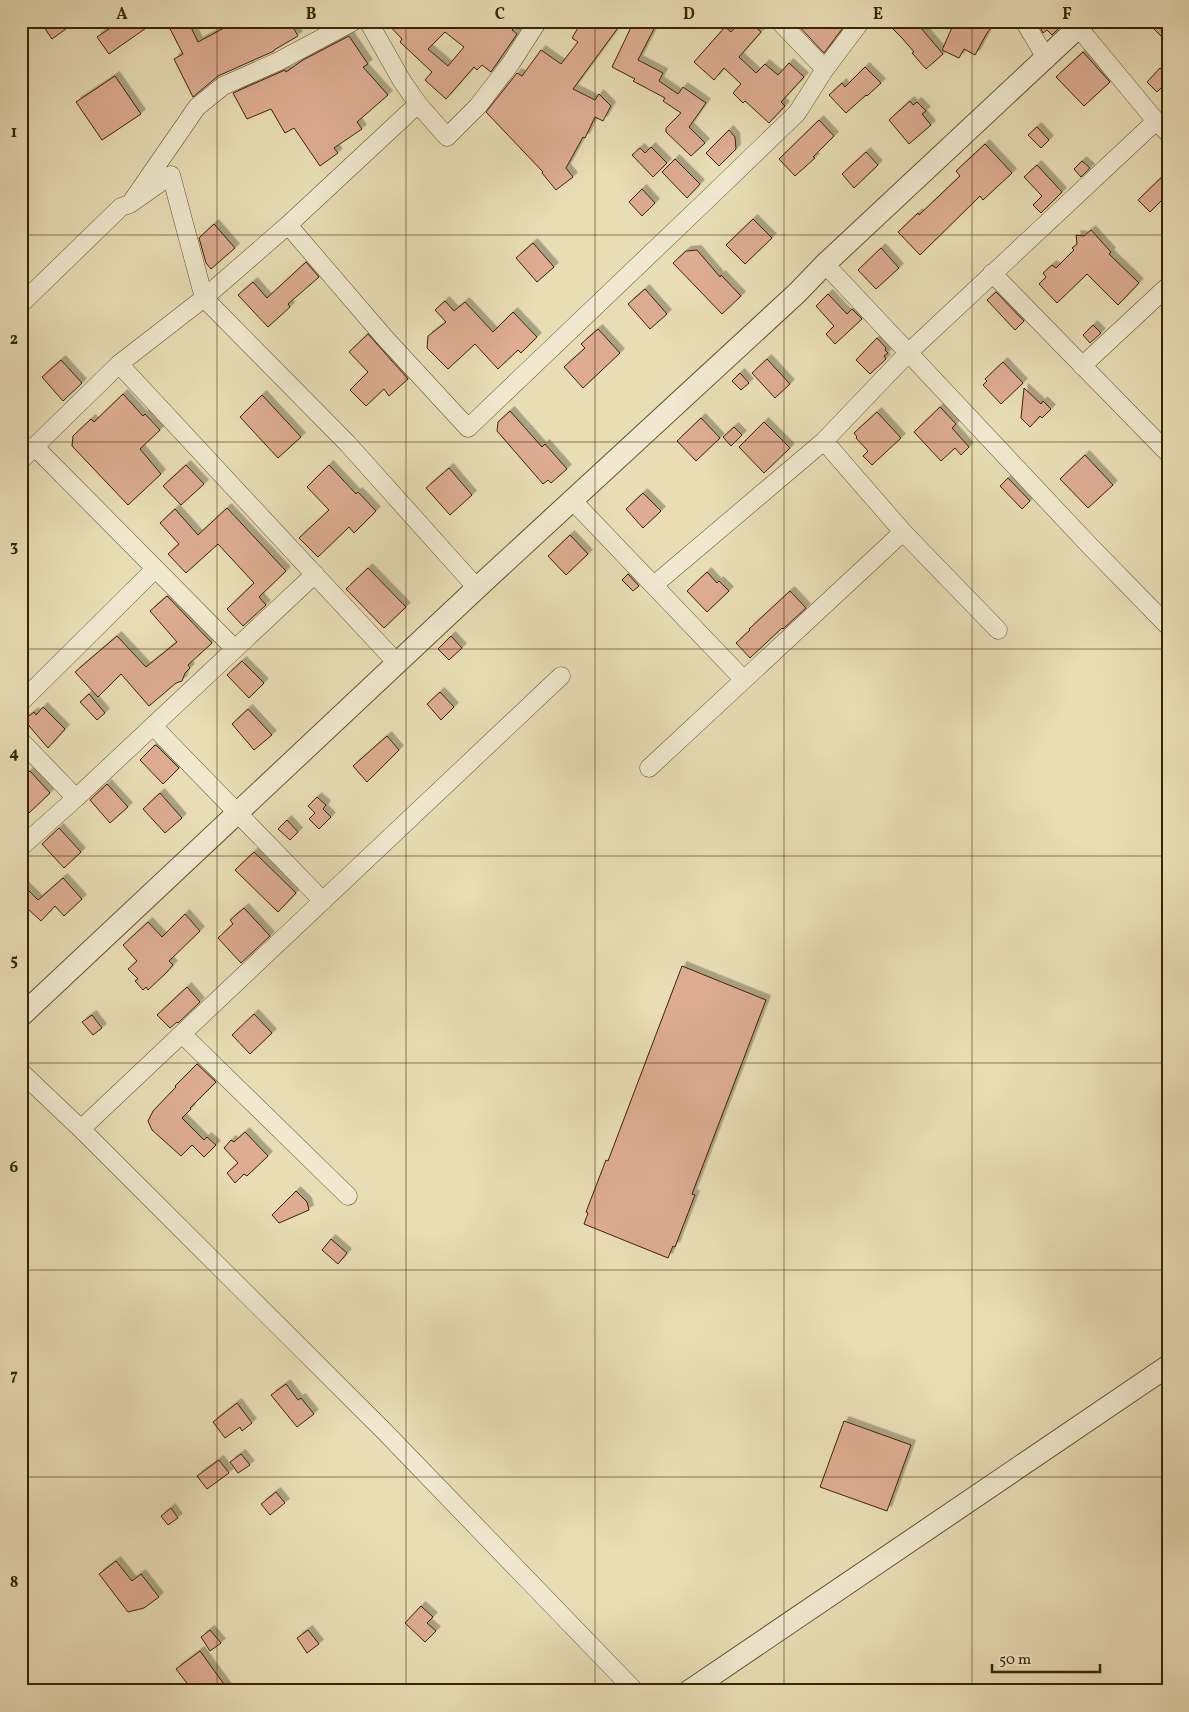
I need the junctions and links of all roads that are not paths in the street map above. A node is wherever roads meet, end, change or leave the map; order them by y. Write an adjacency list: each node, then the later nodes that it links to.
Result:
1 (354, 21): 12 (street)
2 (368, 21): 10 (street)
3 (538, 21): 10 (street)
4 (779, 21): 9 (street)
5 (861, 21): 9 (street)
6 (1024, 21): 8 (street)
7 (1082, 24): 8 (street); 11 (street)
8 (1046, 58): 14 (street)
9 (825, 70): 13 (street)
10 (418, 104): 13 (street)
11 (1162, 127): 15 (street)
12 (130, 204): 17 (street); 18 (street)
13 (288, 225): 17 (street)
14 (825, 264): 19 (street); 26 (street)
15 (992, 273): 19 (street); 21 (street)
16 (1168, 286): 21 (street)
17 (204, 298): 20 (street); 31 (street)
18 (21, 304)
19 (909, 352): 22 (street); 32 (street)
20 (119, 364): 23 (street); 29 (street)
21 (1082, 366): 24 (street)
22 (824, 441): 27 (street); 30 (street)
23 (34, 446): 25 (street); 28 (street)
24 (1168, 453)
25 (21, 460)
26 (572, 500): 30 (street); 31 (street)
27 (903, 532): 33 (street); 37 (street)
28 (155, 569): 34 (street); 38 (street)
29 (315, 574): 34 (street); 35 (street)
30 (654, 585): 37 (street)
31 (477, 588): 35 (street)
32 (1168, 626)
33 (998, 630)
34 (235, 649): 39 (street)
35 (397, 663): 43 (street)
36 (561, 676): 45 (street)
37 (744, 680): 41 (street)
38 (21, 702)
39 (153, 726): 42 (street); 43 (street)
40 (21, 741): 42 (street)
41 (649, 768)
42 (76, 798): 44 (street)
43 (237, 812): 45 (street); 46 (street)
44 (21, 848)
45 (323, 901): 47 (street)
46 (21, 1016)
47 (182, 1034): 49 (street); 50 (street)
48 (21, 1072): 49 (street)
49 (81, 1129): 52 (street)
50 (348, 1196)
51 (1168, 1366): 53 (street)
52 (635, 1691)
53 (689, 1691)

